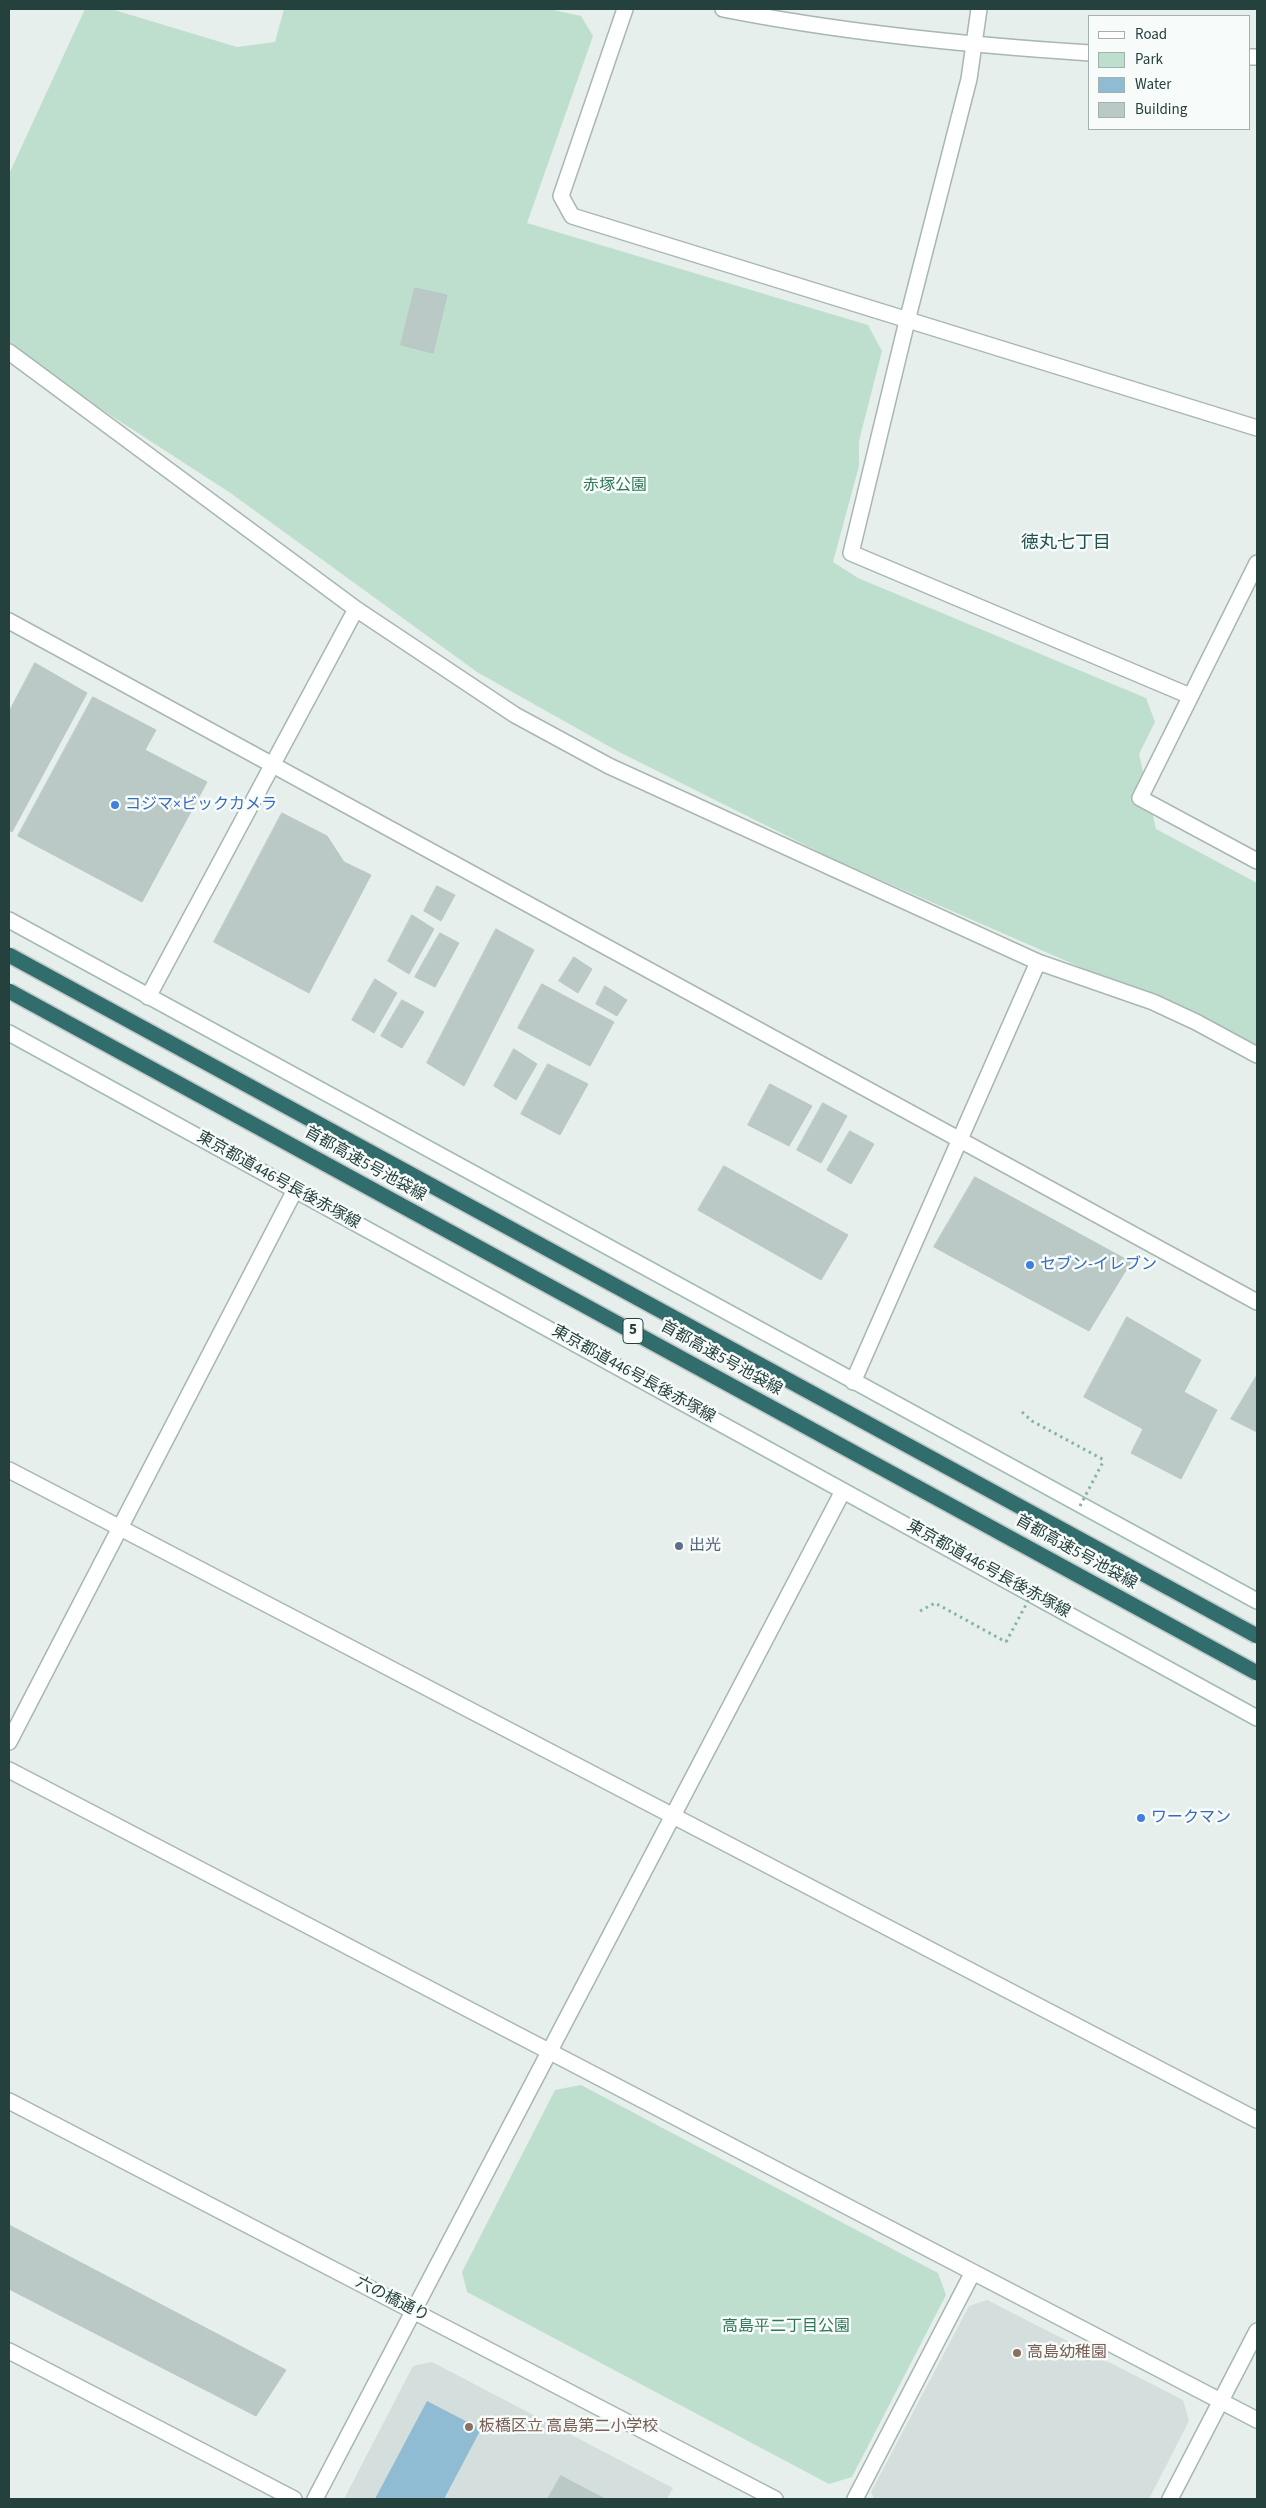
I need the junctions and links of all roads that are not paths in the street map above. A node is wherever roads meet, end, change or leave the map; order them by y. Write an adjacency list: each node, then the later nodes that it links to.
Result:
1 (625, 9): 6 (street)
2 (723, 9): 4 (street)
3 (978, 9): 4 (street)
4 (974, 46): 5 (street); 6 (street)
5 (1088, 53)
6 (907, 321): 8 (street); 12 (street)
7 (9, 352): 10 (street)
8 (1257, 428)
9 (1257, 563): 12 (street)
10 (356, 609): 13 (street); 17 (street)
11 (9, 621): 13 (street)
12 (1190, 696): 14 (street)
13 (272, 764): 19 (street); 22 (street)
14 (1257, 861)
15 (9, 920): 19 (street)
16 (9, 955): 30 (highway, 首都高速5号池袋線 / 5, bridge)
17 (1038, 962): 21 (street); 22 (street)
18 (9, 990): 31 (highway, 首都高速5号池袋線 / 5, bridge)
19 (148, 997): 25 (street)
20 (9, 1033): 23 (street, 東京都道446号長後赤塚線)
21 (1257, 1055)
22 (958, 1138): 24 (street); 25 (street)
23 (294, 1190): 27 (street, 東京都道446号長後赤塚線); 28 (street)
24 (1257, 1302)
25 (852, 1382): 29 (street)
26 (9, 1470): 28 (street)
27 (843, 1491): 32 (street, 東京都道446号長後赤塚線); 35 (street)
28 (120, 1528): 33 (street); 35 (street)
29 (1257, 1601)
30 (1257, 1636)
31 (1257, 1673)
32 (1257, 1718)
33 (9, 1742)
34 (9, 1770): 36 (street)
35 (672, 1816): 36 (street); 38 (street)
36 (548, 2051): 39 (street); 40 (street)
37 (9, 2101): 40 (street, 六の橋通り)
38 (1257, 2120)
39 (973, 2272): 43 (street); 48 (street)
40 (414, 2312): 46 (street); 47 (street, 六の橋通り)
41 (1257, 2332): 43 (street)
42 (9, 2351): 45 (street)
43 (1221, 2401): 44 (street); 49 (street)
44 (1257, 2420)
45 (294, 2499)
46 (315, 2499)
47 (775, 2499)
48 (854, 2499)
49 (1170, 2499)

